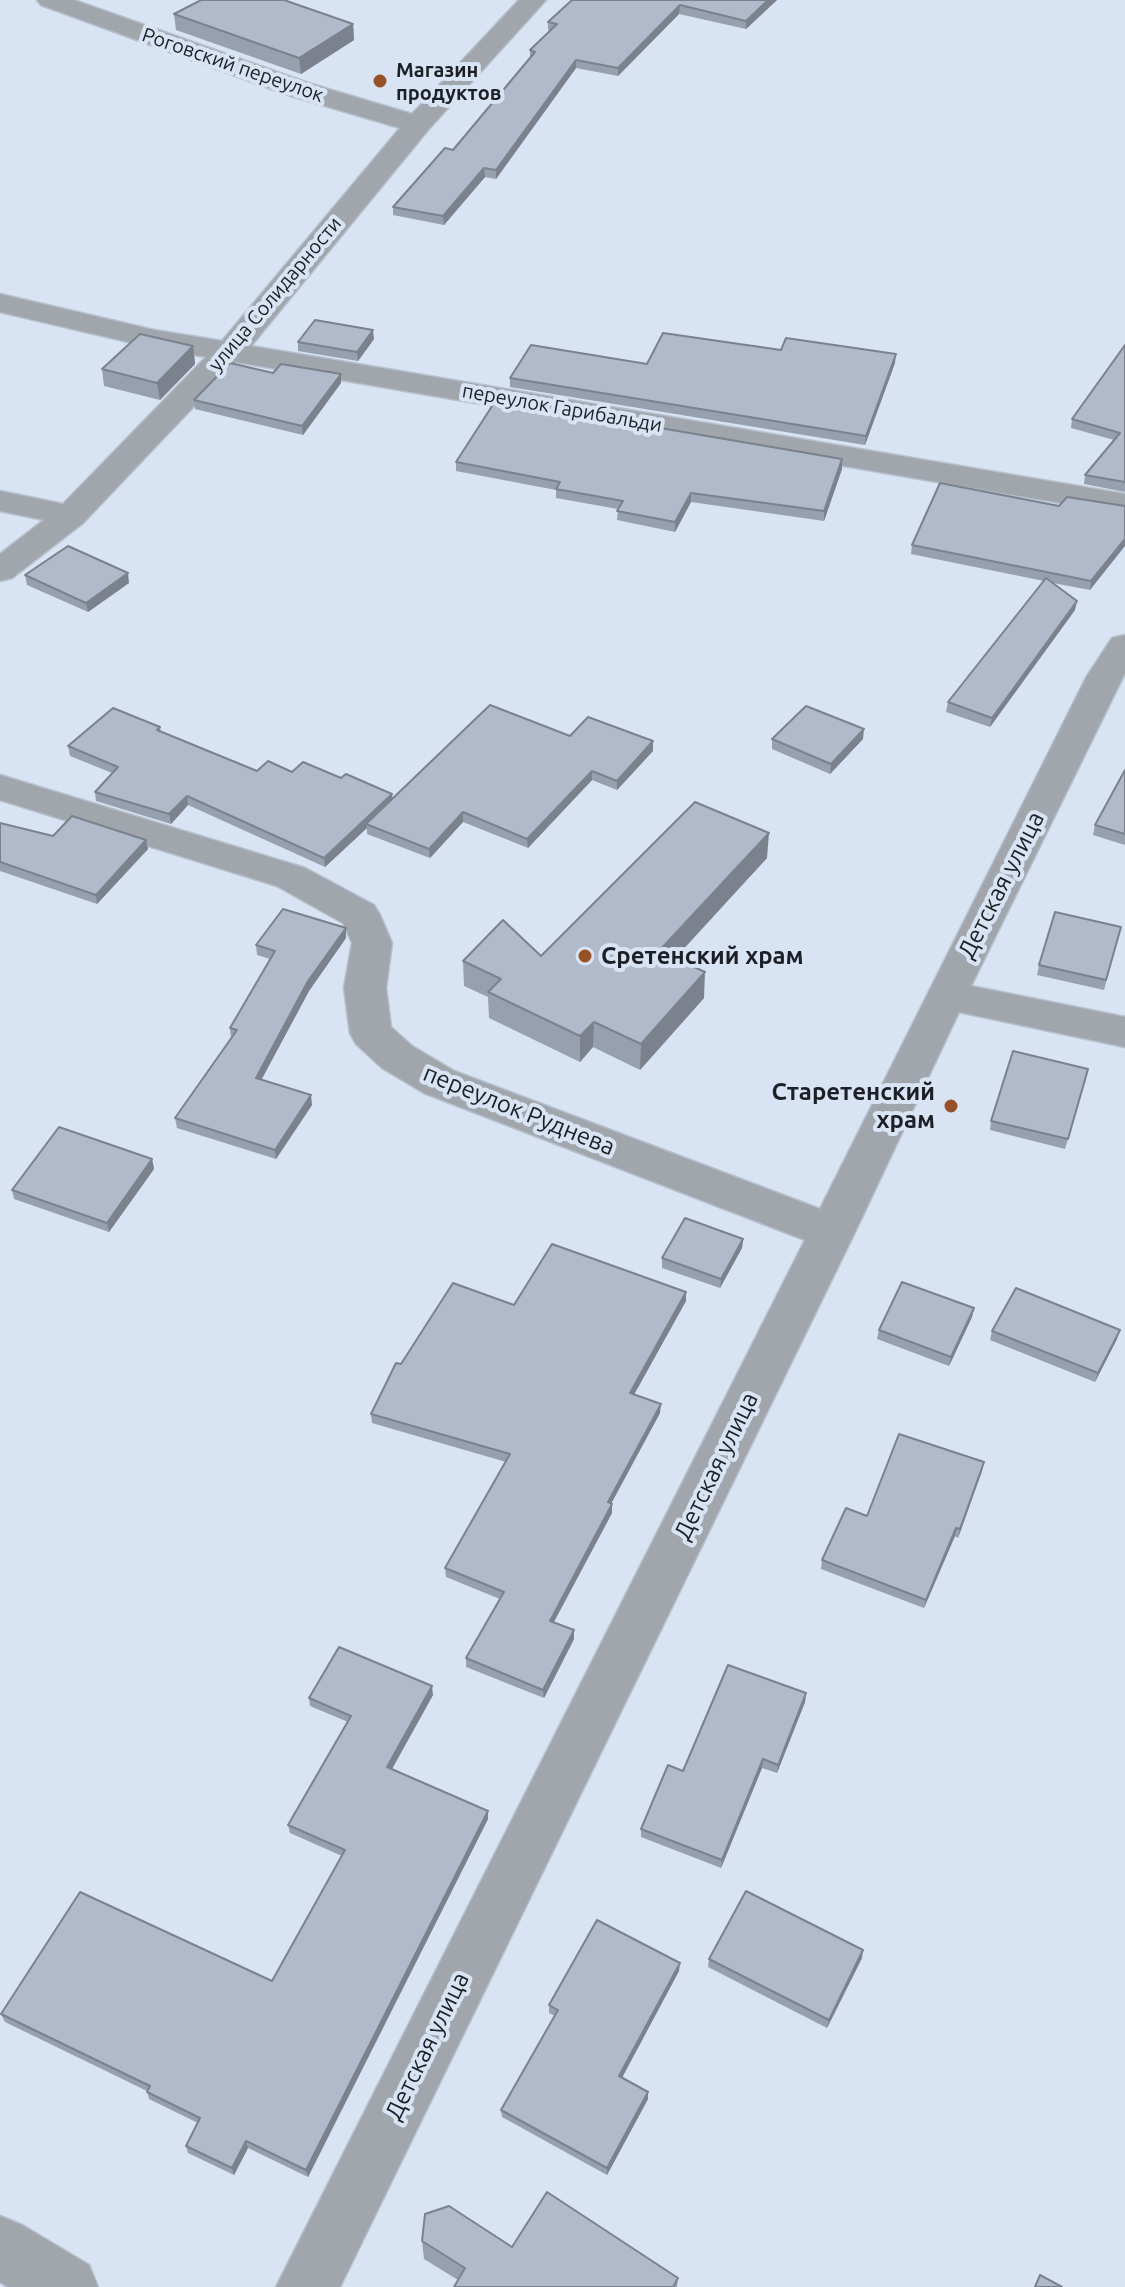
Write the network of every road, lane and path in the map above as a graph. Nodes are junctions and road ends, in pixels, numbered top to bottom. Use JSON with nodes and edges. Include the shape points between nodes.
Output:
{"nodes":[{"id":1,"x":50,"y":0,"type":"edge"},
{"id":2,"x":533,"y":0,"type":"edge"},
{"id":3,"x":418,"y":124,"type":"junction"},
{"id":4,"x":0,"y":303,"type":"edge"},
{"id":5,"x":230,"y":351,"type":"junction"},
{"id":6,"x":0,"y":501,"type":"edge"},
{"id":7,"x":1125,"y":504,"type":"edge"},
{"id":8,"x":71,"y":516,"type":"junction"},
{"id":9,"x":0,"y":571,"type":"edge"},
{"id":10,"x":1125,"y":646,"type":"edge"},
{"id":11,"x":0,"y":787,"type":"edge"},
{"id":12,"x":946,"y":995,"type":"junction"},
{"id":13,"x":1125,"y":1032,"type":"edge"},
{"id":14,"x":832,"y":1232,"type":"junction"},
{"id":15,"x":0,"y":2247,"type":"edge"},
{"id":16,"x":67,"y":2287,"type":"edge"},
{"id":17,"x":307,"y":2287,"type":"edge"}],
"edges":[{"from":1,"to":3,"type":"street","name":"Роговский переулок","via":[[298,89]]},
{"from":2,"to":3,"type":"street","name":"улица Солидарности"},
{"from":3,"to":5,"type":"street","name":"улица Солидарности"},
{"from":4,"to":5,"type":"street","name":"переулок Гарибальди"},
{"from":5,"to":7,"type":"street","name":"переулок Гарибальди"},
{"from":5,"to":8,"type":"street","name":"улица Солидарности"},
{"from":6,"to":8,"type":"street"},
{"from":8,"to":9,"type":"street","name":"улица Солидарности"},
{"from":10,"to":12,"type":"street","name":"Детская улица","via":[[1105,676]]},
{"from":11,"to":14,"type":"street","name":"переулок Руднева","via":[[291,877],[360,915],[372,943],[365,988],[371,1033],[397,1057],[439,1082]]},
{"from":12,"to":13,"type":"street"},
{"from":12,"to":14,"type":"street","name":"Детская улица"},
{"from":14,"to":17,"type":"street","name":"Детская улица"},
{"from":15,"to":16,"type":"street"}]}
